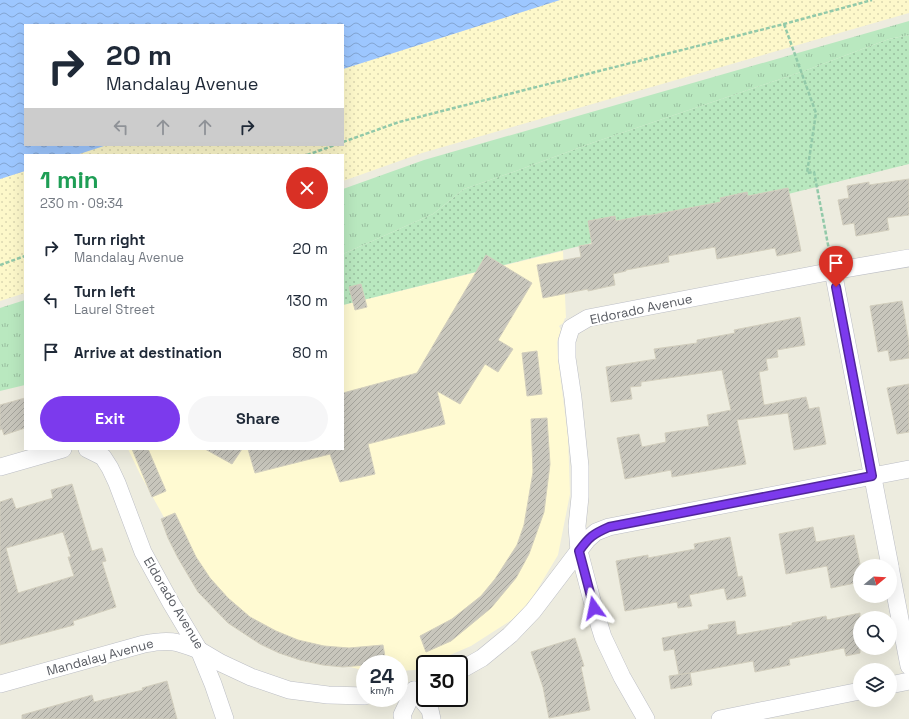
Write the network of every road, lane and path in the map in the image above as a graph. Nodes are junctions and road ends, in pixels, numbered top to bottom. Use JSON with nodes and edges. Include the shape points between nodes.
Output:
{"nodes":[{"id":1,"x":872,"y":0,"type":"edge"},
{"id":2,"x":784,"y":24,"type":"junction"},
{"id":3,"x":344,"y":142,"type":"edge"},
{"id":4,"x":332,"y":146,"type":"edge"},
{"id":5,"x":310,"y":154,"type":"edge"},
{"id":6,"x":24,"y":256,"type":"edge"},
{"id":7,"x":909,"y":258,"type":"edge"},
{"id":8,"x":0,"y":265,"type":"edge"},
{"id":9,"x":833,"y":271,"type":"junction"},
{"id":10,"x":60,"y":450,"type":"edge"},
{"id":11,"x":89,"y":450,"type":"edge"},
{"id":12,"x":0,"y":467,"type":"edge"},
{"id":13,"x":909,"y":469,"type":"edge"},
{"id":14,"x":872,"y":476,"type":"junction"},
{"id":15,"x":579,"y":551,"type":"junction"},
{"id":16,"x":889,"y":559,"type":"edge"},
{"id":17,"x":897,"y":603,"type":"edge"},
{"id":18,"x":199,"y":650,"type":"junction"},
{"id":19,"x":468,"y":666,"type":"edge"},
{"id":20,"x":909,"y":666,"type":"edge"},
{"id":21,"x":909,"y":681,"type":"edge"},
{"id":22,"x":0,"y":684,"type":"edge"},
{"id":23,"x":897,"y":684,"type":"edge"},
{"id":24,"x":413,"y":690,"type":"edge"},
{"id":25,"x":853,"y":692,"type":"edge"},
{"id":26,"x":356,"y":696,"type":"edge"},
{"id":27,"x":225,"y":719,"type":"edge"},
{"id":28,"x":403,"y":719,"type":"edge"},
{"id":29,"x":432,"y":719,"type":"edge"},
{"id":30,"x":646,"y":719,"type":"edge"},
{"id":31,"x":720,"y":719,"type":"edge"}],
"edges":[{"from":1,"to":2,"type":"path"},
{"from":2,"to":3,"type":"path","via":[[399,122]]},
{"from":2,"to":9,"type":"path","via":[[816,113],[807,173],[814,172]]},
{"from":4,"to":5,"type":"path"},
{"from":6,"to":8,"type":"path"},
{"from":7,"to":9,"type":"street","name":"Eldorado Avenue"},
{"from":9,"to":14,"type":"street"},
{"from":9,"to":15,"type":"street","name":"Eldorado Avenue","via":[[588,318],[571,328],[567,352],[580,466],[577,526]]},
{"from":10,"to":12,"type":"street"},
{"from":11,"to":18,"type":"street","name":"Eldorado Avenue","via":[[103,457],[110,468],[143,552]]},
{"from":13,"to":14,"type":"street"},
{"from":14,"to":15,"type":"street","via":[[609,527],[596,532]]},
{"from":14,"to":16,"type":"street"},
{"from":15,"to":19,"type":"street","via":[[533,611],[510,635]]},
{"from":15,"to":30,"type":"street","via":[[603,637],[622,678]]},
{"from":17,"to":20,"type":"street"},
{"from":18,"to":22,"type":"street","name":"Mandalay Avenue","via":[[180,642],[163,640]]},
{"from":18,"to":26,"type":"street","name":"Eldorado Avenue","via":[[251,677],[289,690]]},
{"from":18,"to":27,"type":"street"},
{"from":21,"to":23,"type":"street"},
{"from":24,"to":28,"type":"street","via":[[402,715]]},
{"from":24,"to":29,"type":"street","via":[[430,710]]},
{"from":25,"to":31,"type":"street"}]}
